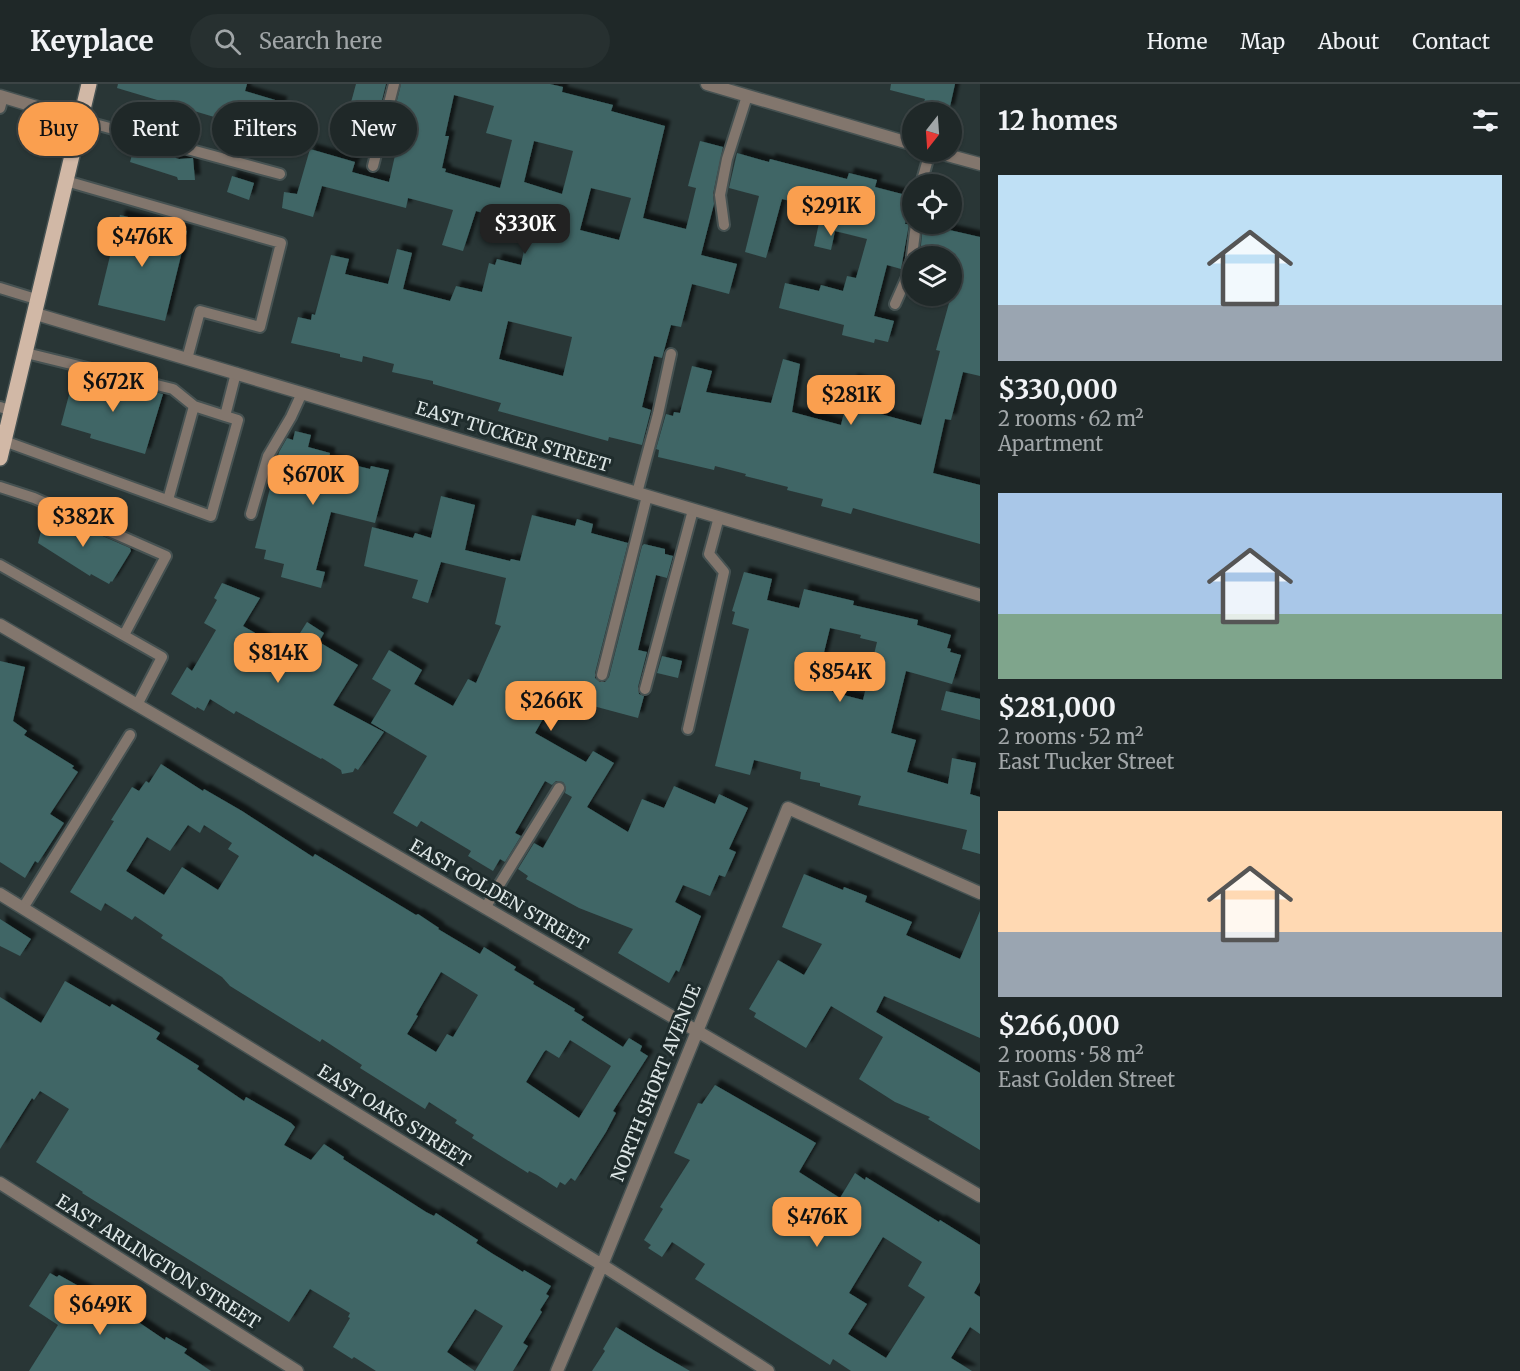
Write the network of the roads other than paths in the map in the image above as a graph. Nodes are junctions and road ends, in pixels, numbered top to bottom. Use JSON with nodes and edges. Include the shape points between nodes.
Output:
{"nodes":[{"id":1,"x":89,"y":84,"type":"edge"},
{"id":2,"x":394,"y":84,"type":"edge"},
{"id":3,"x":706,"y":84,"type":"edge"},
{"id":4,"x":747,"y":96,"type":"junction"},
{"id":5,"x":1,"y":100,"type":"edge"},
{"id":6,"x":84,"y":102,"type":"edge"},
{"id":7,"x":18,"y":104,"type":"edge"},
{"id":8,"x":99,"y":125,"type":"edge"},
{"id":9,"x":902,"y":141,"type":"edge"},
{"id":10,"x":72,"y":156,"type":"edge"},
{"id":11,"x":962,"y":159,"type":"edge"},
{"id":12,"x":980,"y":164,"type":"edge"},
{"id":13,"x":373,"y":166,"type":"dead end"},
{"id":14,"x":280,"y":174,"type":"dead end"},
{"id":15,"x":66,"y":181,"type":"junction"},
{"id":16,"x":724,"y":225,"type":"dead end"},
{"id":17,"x":0,"y":288,"type":"edge"},
{"id":18,"x":902,"y":288,"type":"edge"},
{"id":19,"x":895,"y":304,"type":"dead end"},
{"id":20,"x":37,"y":307,"type":"junction"},
{"id":21,"x":26,"y":353,"type":"junction"},
{"id":22,"x":671,"y":354,"type":"dead end"},
{"id":23,"x":187,"y":359,"type":"junction"},
{"id":24,"x":236,"y":374,"type":"junction"},
{"id":25,"x":302,"y":393,"type":"junction"},
{"id":26,"x":194,"y":406,"type":"junction"},
{"id":27,"x":6,"y":409,"type":"edge"},
{"id":28,"x":225,"y":416,"type":"junction"},
{"id":29,"x":4,"y":441,"type":"junction"},
{"id":30,"x":0,"y":458,"type":"edge"},
{"id":31,"x":0,"y":487,"type":"edge"},
{"id":32,"x":642,"y":495,"type":"junction"},
{"id":33,"x":168,"y":500,"type":"junction"},
{"id":34,"x":693,"y":510,"type":"junction"},
{"id":35,"x":251,"y":514,"type":"dead end"},
{"id":36,"x":719,"y":517,"type":"junction"},
{"id":37,"x":0,"y":565,"type":"edge"},
{"id":38,"x":980,"y":595,"type":"edge"},
{"id":39,"x":0,"y":625,"type":"edge"},
{"id":40,"x":124,"y":635,"type":"junction"},
{"id":41,"x":602,"y":675,"type":"dead end"},
{"id":42,"x":645,"y":689,"type":"dead end"},
{"id":43,"x":137,"y":705,"type":"junction"},
{"id":44,"x":688,"y":729,"type":"dead end"},
{"id":45,"x":130,"y":735,"type":"dead end"},
{"id":46,"x":559,"y":788,"type":"dead end"},
{"id":47,"x":980,"y":893,"type":"edge"},
{"id":48,"x":0,"y":894,"type":"edge"},
{"id":49,"x":23,"y":908,"type":"junction"},
{"id":50,"x":485,"y":908,"type":"junction"},
{"id":51,"x":696,"y":1031,"type":"junction"},
{"id":52,"x":0,"y":1183,"type":"edge"},
{"id":53,"x":980,"y":1196,"type":"edge"},
{"id":54,"x":602,"y":1265,"type":"junction"},
{"id":55,"x":297,"y":1371,"type":"edge"},
{"id":56,"x":557,"y":1371,"type":"edge"},
{"id":57,"x":768,"y":1371,"type":"edge"}],
"edges":[{"from":1,"to":6,"type":"main road"},
{"from":2,"to":13,"type":"lane"},
{"from":3,"to":4,"type":"street"},
{"from":4,"to":9,"type":"street"},
{"from":4,"to":16,"type":"lane","via":[[720,195]]},
{"from":5,"to":7,"type":"street"},
{"from":8,"to":14,"type":"lane"},
{"from":10,"to":15,"type":"main road"},
{"from":11,"to":12,"type":"street"},
{"from":15,"to":20,"type":"main road"},
{"from":15,"to":23,"type":"lane","via":[[281,243],[260,327],[200,311]]},
{"from":17,"to":20,"type":"lane"},
{"from":18,"to":19,"type":"lane"},
{"from":20,"to":21,"type":"main road"},
{"from":20,"to":23,"type":"street","name":"EAST TUCKER STREET"},
{"from":21,"to":26,"type":"lane","via":[[173,389]]},
{"from":21,"to":27,"type":"main road"},
{"from":22,"to":32,"type":"lane"},
{"from":23,"to":24,"type":"street","name":"EAST TUCKER STREET"},
{"from":24,"to":25,"type":"street","name":"EAST TUCKER STREET"},
{"from":24,"to":28,"type":"lane"},
{"from":25,"to":32,"type":"street","name":"EAST TUCKER STREET"},
{"from":25,"to":35,"type":"lane","via":[[268,456]]},
{"from":26,"to":28,"type":"lane"},
{"from":26,"to":33,"type":"lane"},
{"from":27,"to":29,"type":"main road"},
{"from":28,"to":33,"type":"lane","via":[[238,420],[211,516]]},
{"from":29,"to":30,"type":"main road"},
{"from":29,"to":33,"type":"lane"},
{"from":31,"to":40,"type":"lane","via":[[166,556]]},
{"from":32,"to":34,"type":"street","name":"EAST TUCKER STREET"},
{"from":32,"to":41,"type":"lane"},
{"from":34,"to":36,"type":"street","name":"EAST TUCKER STREET"},
{"from":34,"to":42,"type":"lane"},
{"from":36,"to":38,"type":"street","name":"EAST TUCKER STREET"},
{"from":36,"to":44,"type":"lane","via":[[709,554],[724,572]]},
{"from":37,"to":40,"type":"lane"},
{"from":39,"to":43,"type":"street","name":"EAST GOLDEN STREET"},
{"from":40,"to":43,"type":"lane","via":[[162,657]]},
{"from":43,"to":50,"type":"street","name":"EAST GOLDEN STREET"},
{"from":45,"to":49,"type":"lane"},
{"from":46,"to":50,"type":"lane"},
{"from":47,"to":51,"type":"street","name":"NORTH SHORT AVENUE","via":[[788,808]]},
{"from":48,"to":49,"type":"street","name":"EAST OAKS STREET"},
{"from":49,"to":54,"type":"street","name":"EAST OAKS STREET"},
{"from":50,"to":51,"type":"street","name":"EAST GOLDEN STREET"},
{"from":51,"to":53,"type":"street","name":"EAST GOLDEN STREET"},
{"from":51,"to":54,"type":"street","name":"NORTH SHORT AVENUE"},
{"from":52,"to":55,"type":"street","name":"EAST ARLINGTON STREET"},
{"from":54,"to":56,"type":"street","name":"NORTH SHORT AVENUE"},
{"from":54,"to":57,"type":"street","name":"EAST OAKS STREET"}]}
